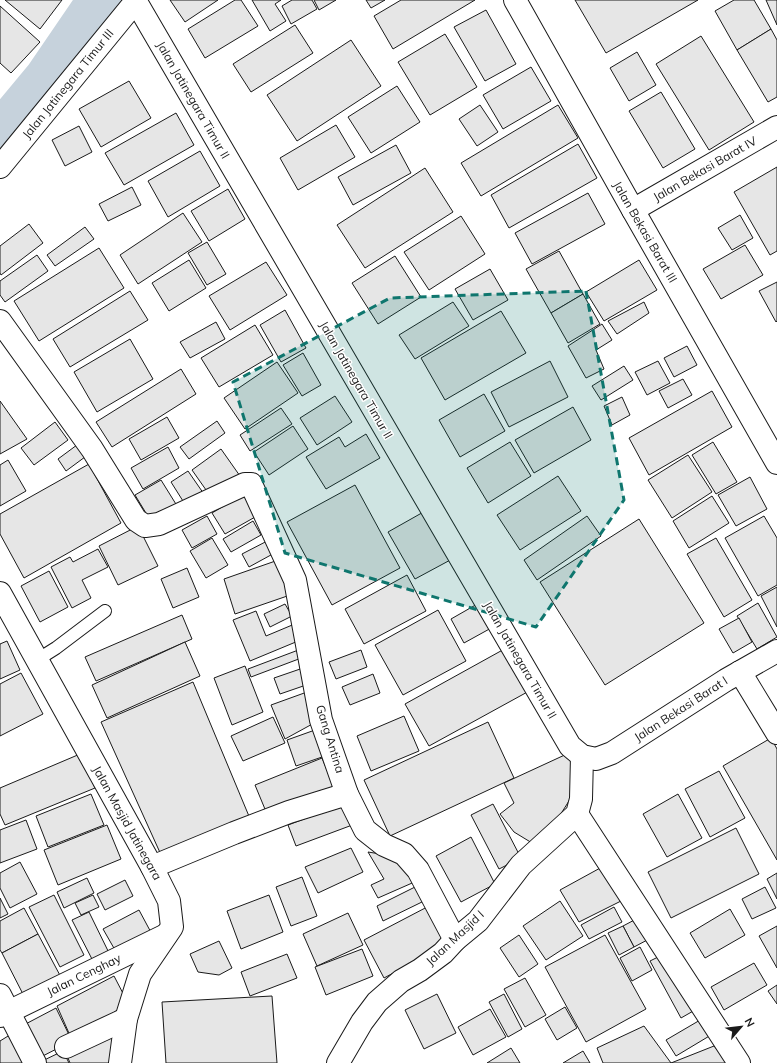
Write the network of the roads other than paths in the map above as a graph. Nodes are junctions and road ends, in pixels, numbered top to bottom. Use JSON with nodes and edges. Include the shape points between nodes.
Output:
{"nodes":[{"id":1,"x":136,"y":0,"type":"edge"},
{"id":2,"x":515,"y":0,"type":"edge"},
{"id":3,"x":777,"y":127,"type":"edge"},
{"id":4,"x":0,"y":167,"type":"edge"},
{"id":5,"x":633,"y":210,"type":"junction"},
{"id":6,"x":0,"y":321,"type":"edge"},
{"id":7,"x":777,"y":463,"type":"edge"},
{"id":8,"x":0,"y":593,"type":"edge"},
{"id":9,"x":105,"y":611,"type":"dead end"},
{"id":10,"x":777,"y":651,"type":"edge"},
{"id":11,"x":37,"y":660,"type":"junction"},
{"id":12,"x":740,"y":672,"type":"junction"},
{"id":13,"x":777,"y":733,"type":"edge"},
{"id":14,"x":582,"y":756,"type":"junction"},
{"id":15,"x":347,"y":794,"type":"junction"},
{"id":16,"x":577,"y":814,"type":"junction"},
{"id":17,"x":152,"y":867,"type":"junction"},
{"id":18,"x":168,"y":934,"type":"junction"},
{"id":19,"x":455,"y":940,"type":"junction"},
{"id":20,"x":3,"y":1008,"type":"edge"},
{"id":21,"x":126,"y":1020,"type":"junction"},
{"id":22,"x":66,"y":1048,"type":"dead end"},
{"id":23,"x":36,"y":1063,"type":"edge"},
{"id":24,"x":120,"y":1063,"type":"edge"},
{"id":25,"x":338,"y":1063,"type":"edge"},
{"id":26,"x":739,"y":1063,"type":"edge"}],
"edges":[{"from":1,"to":4,"type":"street","name":"Jalan Jatinegara Timur III"},
{"from":1,"to":14,"type":"street","name":"Jalan Jatinegara Timur II","via":[[570,746]]},
{"from":2,"to":5,"type":"street","name":"Jalan Bekasi Barat III"},
{"from":3,"to":5,"type":"street","name":"Jalan Bekasi Barat IV"},
{"from":5,"to":7,"type":"street","name":"Jalan Bekasi Barat III"},
{"from":6,"to":15,"type":"street","name":"Gang Antina","via":[[92,449],[136,520],[145,526],[159,524],[245,484],[251,484],[295,580],[321,720]]},
{"from":8,"to":11,"type":"street","name":"Jalan Masjid Jatinegara"},
{"from":9,"to":11,"type":"lane"},
{"from":10,"to":12,"type":"street","name":"Jalan Bekasi Barat I"},
{"from":11,"to":17,"type":"street","name":"Jalan Masjid Jatinegara"},
{"from":12,"to":13,"type":"street"},
{"from":12,"to":14,"type":"street","name":"Jalan Bekasi Barat I","via":[[612,753],[596,759]]},
{"from":14,"to":16,"type":"street","via":[[581,799]]},
{"from":15,"to":17,"type":"street","via":[[234,832]]},
{"from":15,"to":19,"type":"street","name":"Gang Antina","via":[[365,830],[404,854],[418,870]]},
{"from":16,"to":19,"type":"street","name":"Jalan Masjid I","via":[[521,865],[478,921]]},
{"from":16,"to":26,"type":"street"},
{"from":17,"to":18,"type":"street","name":"Jalan Masjid Jatinegara","via":[[169,901],[172,927]]},
{"from":18,"to":20,"type":"street","name":"Jalan Cenghay"},
{"from":18,"to":21,"type":"street","name":"Jalan Masjid Jatinegara","via":[[140,974]]},
{"from":19,"to":25,"type":"street","name":"Jalan Masjid I","via":[[443,953],[401,981],[377,1002]]},
{"from":20,"to":23,"type":"street"},
{"from":21,"to":22,"type":"street"},
{"from":21,"to":24,"type":"street","name":"Jalan Masjid Jatinegara"}]}
